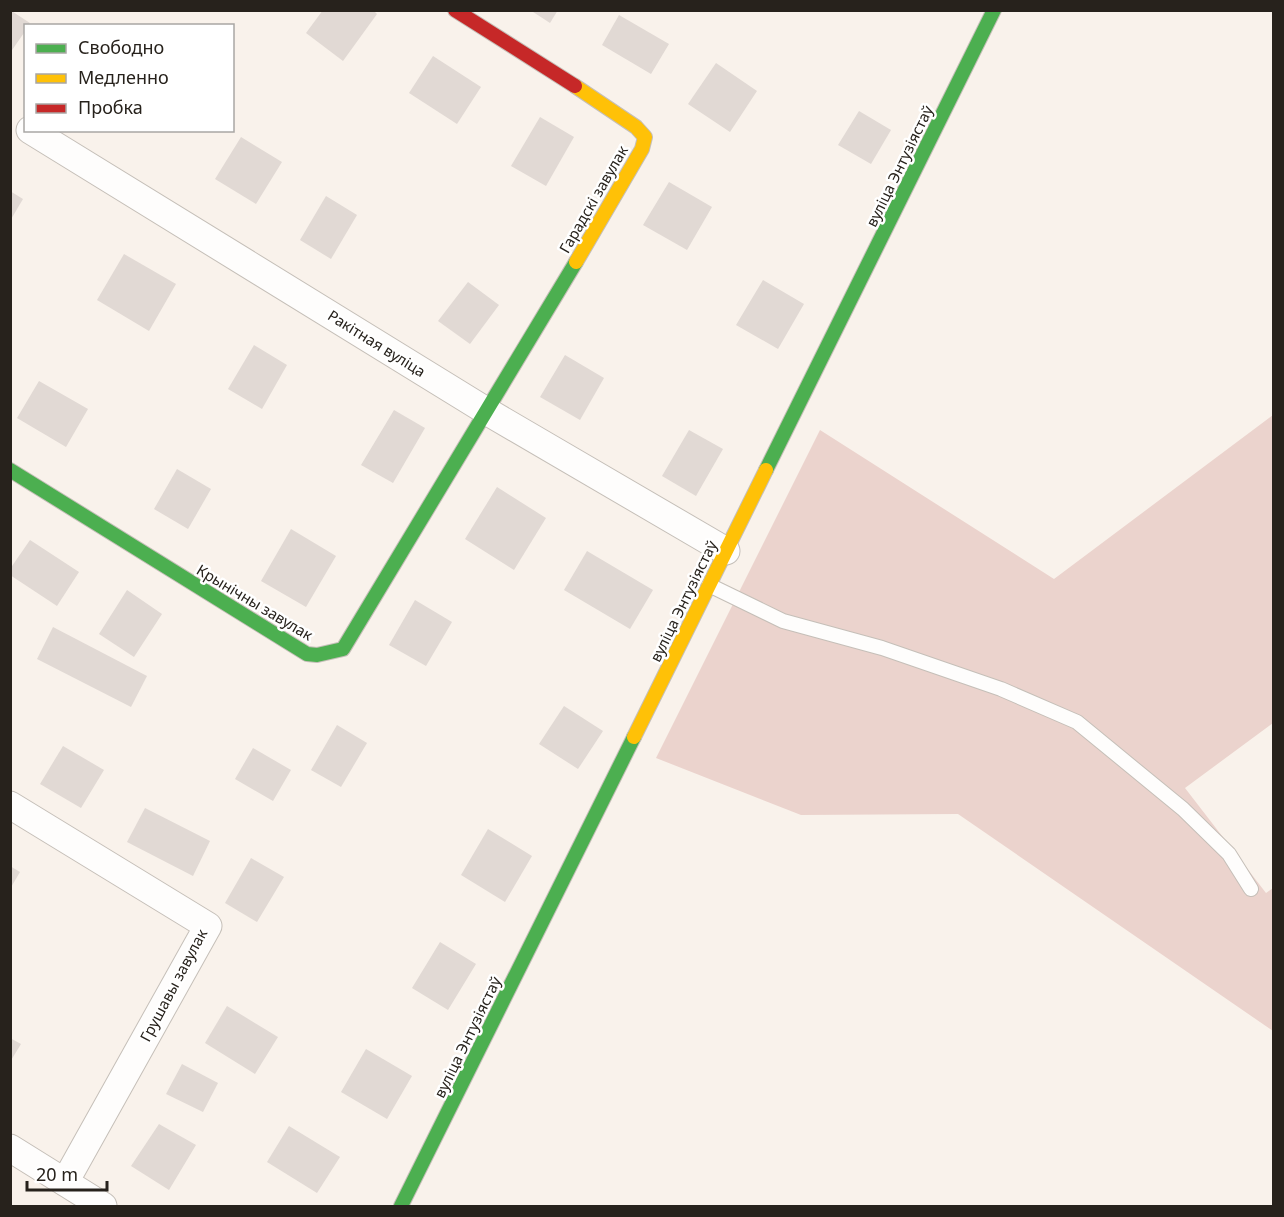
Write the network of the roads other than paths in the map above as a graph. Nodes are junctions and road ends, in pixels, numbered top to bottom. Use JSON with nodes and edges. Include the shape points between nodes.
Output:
{"nodes":[{"id":1,"x":455,"y":10,"type":"edge"},
{"id":2,"x":994,"y":10,"type":"edge"},
{"id":3,"x":10,"y":118,"type":"edge"},
{"id":4,"x":24,"y":127,"type":"edge"},
{"id":5,"x":33,"y":132,"type":"edge"},
{"id":6,"x":488,"y":412,"type":"junction"},
{"id":7,"x":10,"y":470,"type":"edge"},
{"id":8,"x":726,"y":551,"type":"junction"},
{"id":9,"x":709,"y":585,"type":"junction"},
{"id":10,"x":10,"y":804,"type":"edge"},
{"id":11,"x":1251,"y":889,"type":"dead end"},
{"id":12,"x":10,"y":1148,"type":"edge"},
{"id":13,"x":65,"y":1182,"type":"junction"},
{"id":14,"x":103,"y":1206,"type":"edge"},
{"id":15,"x":402,"y":1206,"type":"edge"}],
"edges":[{"from":1,"to":6,"type":"street","name":"Гарадскі завулак","via":[[562,77],[645,137],[642,149]]},
{"from":2,"to":8,"type":"street","name":"вуліца Энтузіястаў"},
{"from":3,"to":4,"type":"street"},
{"from":5,"to":6,"type":"street","name":"Ракітная вуліца"},
{"from":6,"to":7,"type":"street","name":"Крынічны завулак","via":[[343,649],[317,655],[307,654]]},
{"from":6,"to":8,"type":"street","name":"Ракітная вуліца"},
{"from":8,"to":9,"type":"street","name":"вуліца Энтузіястаў"},
{"from":9,"to":11,"type":"lane","via":[[783,621],[882,648],[1001,689],[1077,722],[1183,809],[1229,854]]},
{"from":9,"to":15,"type":"street","name":"вуліца Энтузіястаў"},
{"from":10,"to":13,"type":"street","name":"Грушавы завулак","via":[[207,926]]},
{"from":12,"to":13,"type":"street"},
{"from":13,"to":14,"type":"street"}]}
